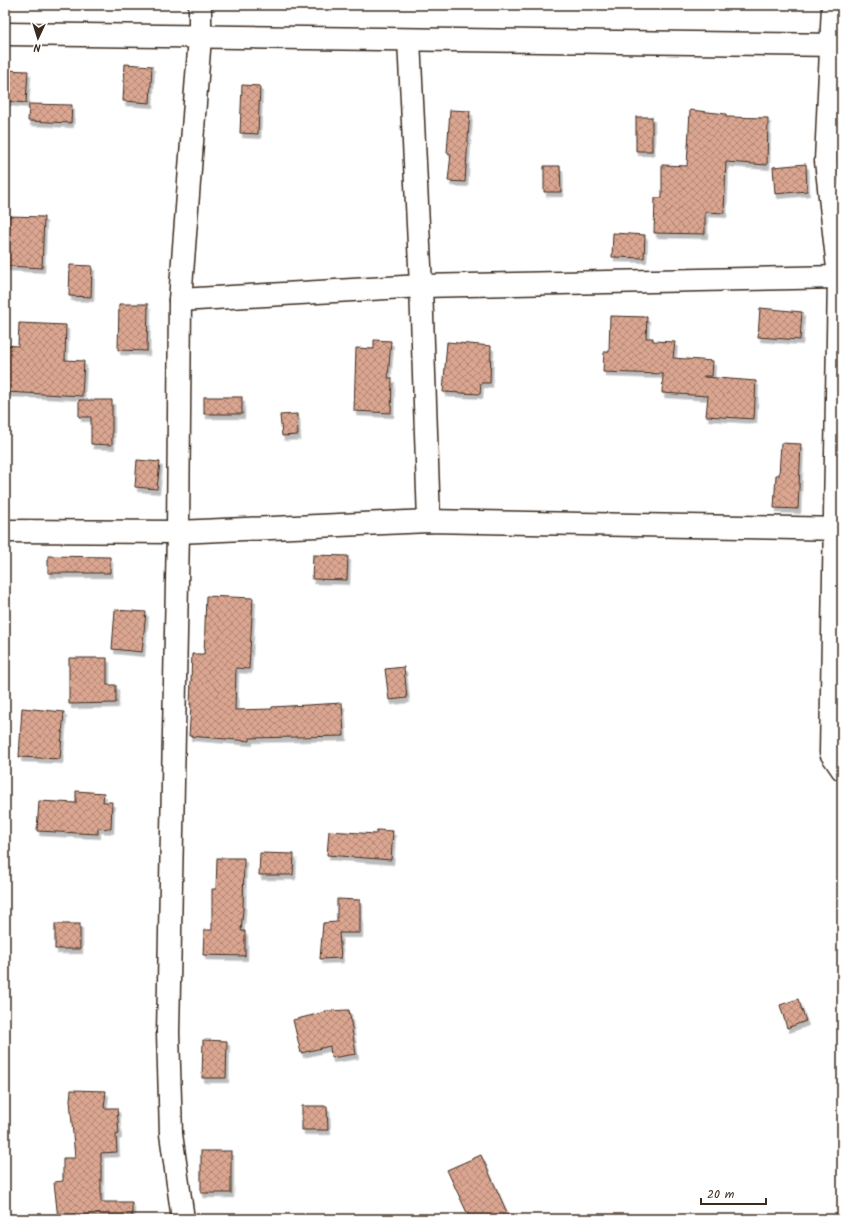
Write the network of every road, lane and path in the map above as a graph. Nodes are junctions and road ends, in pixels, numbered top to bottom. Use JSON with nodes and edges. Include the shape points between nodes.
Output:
{"nodes":[{"id":1,"x":200,"y":5,"type":"edge"},
{"id":2,"x":832,"y":5,"type":"edge"},
{"id":3,"x":5,"y":34,"type":"edge"},
{"id":4,"x":200,"y":37,"type":"junction"},
{"id":5,"x":409,"y":40,"type":"junction"},
{"id":6,"x":836,"y":45,"type":"edge"},
{"id":7,"x":839,"y":277,"type":"junction"},
{"id":8,"x":422,"y":286,"type":"junction"},
{"id":9,"x":180,"y":300,"type":"junction"},
{"id":10,"x":429,"y":521,"type":"junction"},
{"id":11,"x":838,"y":529,"type":"edge"},
{"id":12,"x":5,"y":531,"type":"edge"},
{"id":13,"x":178,"y":532,"type":"junction"},
{"id":14,"x":842,"y":769,"type":"edge"},
{"id":15,"x":183,"y":1219,"type":"edge"}],
"edges":[{"from":1,"to":4,"type":"street"},
{"from":2,"to":6,"type":"street"},
{"from":3,"to":4,"type":"street"},
{"from":4,"to":5,"type":"street"},
{"from":4,"to":9,"type":"street"},
{"from":5,"to":6,"type":"street"},
{"from":5,"to":8,"type":"street"},
{"from":6,"to":7,"type":"street","via":[[826,161]]},
{"from":7,"to":8,"type":"street"},
{"from":7,"to":11,"type":"street"},
{"from":8,"to":9,"type":"street"},
{"from":8,"to":10,"type":"street"},
{"from":9,"to":13,"type":"street"},
{"from":10,"to":11,"type":"street"},
{"from":10,"to":13,"type":"street"},
{"from":11,"to":14,"type":"street","via":[[831,753]]},
{"from":12,"to":13,"type":"street"},
{"from":13,"to":15,"type":"street","via":[[168,1033],[171,1134]]}]}
